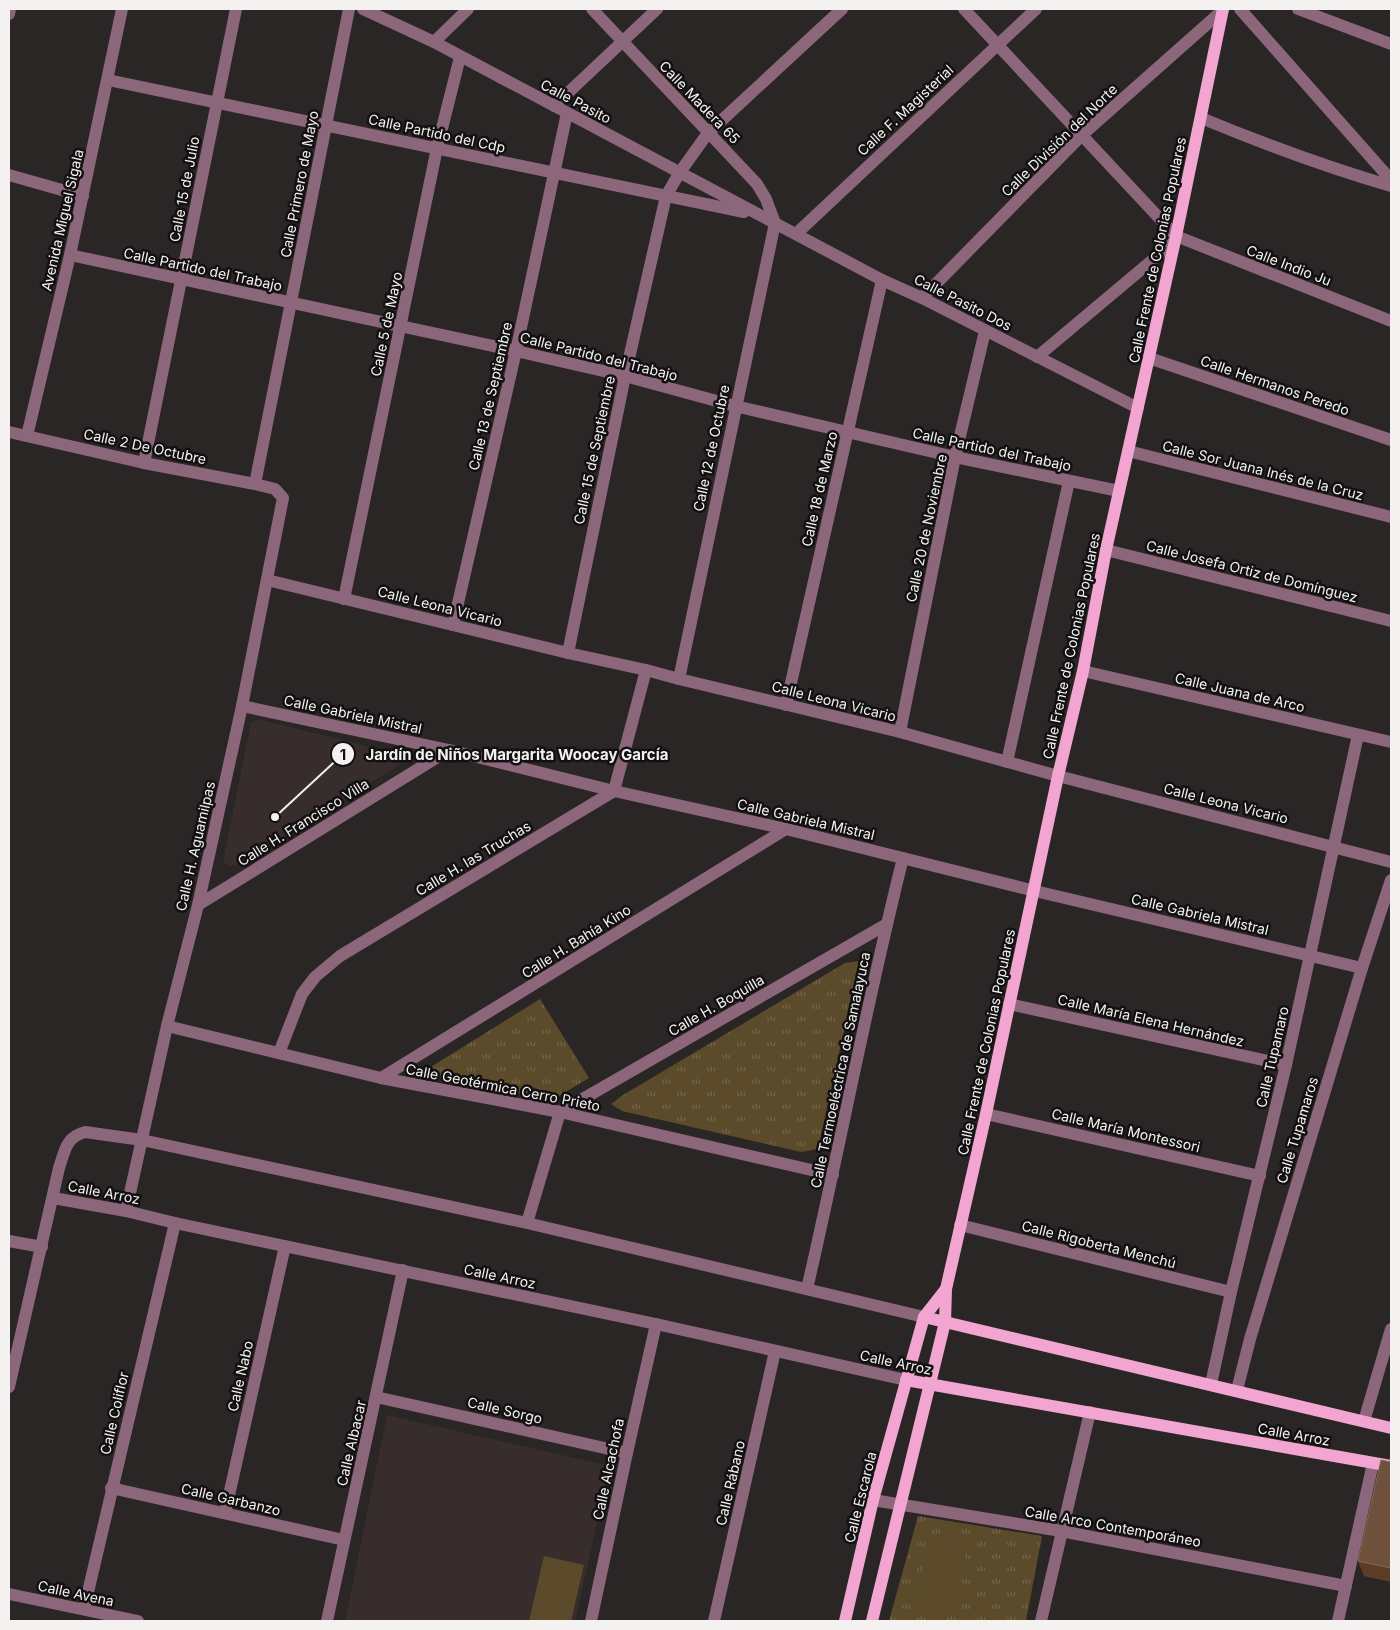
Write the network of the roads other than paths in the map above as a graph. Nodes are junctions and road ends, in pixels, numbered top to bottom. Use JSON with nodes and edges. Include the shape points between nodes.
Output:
{"nodes":[{"id":1,"x":10,"y":9,"type":"edge"},
{"id":2,"x":122,"y":9,"type":"edge"},
{"id":3,"x":236,"y":9,"type":"edge"},
{"id":4,"x":349,"y":9,"type":"edge"},
{"id":5,"x":363,"y":9,"type":"edge"},
{"id":6,"x":468,"y":9,"type":"edge"},
{"id":7,"x":592,"y":9,"type":"edge"},
{"id":8,"x":657,"y":9,"type":"edge"},
{"id":9,"x":842,"y":9,"type":"edge"},
{"id":10,"x":964,"y":9,"type":"edge"},
{"id":11,"x":1036,"y":9,"type":"edge"},
{"id":12,"x":1240,"y":9,"type":"edge"},
{"id":13,"x":1298,"y":9,"type":"edge"},
{"id":14,"x":1223,"y":10,"type":"edge"},
{"id":15,"x":9,"y":14,"type":"edge"},
{"id":16,"x":434,"y":42,"type":"junction"},
{"id":17,"x":622,"y":42,"type":"junction"},
{"id":18,"x":997,"y":44,"type":"junction"},
{"id":19,"x":1391,"y":44,"type":"edge"},
{"id":20,"x":460,"y":57,"type":"junction"},
{"id":21,"x":108,"y":80,"type":"junction"},
{"id":22,"x":216,"y":102,"type":"junction"},
{"id":23,"x":554,"y":106,"type":"junction"},
{"id":24,"x":567,"y":113,"type":"junction"},
{"id":25,"x":1201,"y":118,"type":"junction"},
{"id":26,"x":326,"y":124,"type":"junction"},
{"id":27,"x":708,"y":133,"type":"junction"},
{"id":28,"x":1082,"y":135,"type":"junction"},
{"id":29,"x":438,"y":148,"type":"junction"},
{"id":30,"x":680,"y":172,"type":"junction"},
{"id":31,"x":554,"y":174,"type":"junction"},
{"id":32,"x":9,"y":175,"type":"edge"},
{"id":33,"x":1391,"y":180,"type":"edge"},
{"id":34,"x":1391,"y":186,"type":"edge"},
{"id":35,"x":83,"y":196,"type":"junction"},
{"id":36,"x":666,"y":196,"type":"junction"},
{"id":37,"x":759,"y":214,"type":"junction"},
{"id":38,"x":775,"y":223,"type":"junction"},
{"id":39,"x":796,"y":234,"type":"junction"},
{"id":40,"x":1175,"y":239,"type":"junction"},
{"id":41,"x":70,"y":256,"type":"junction"},
{"id":42,"x":182,"y":279,"type":"junction"},
{"id":43,"x":882,"y":280,"type":"junction"},
{"id":44,"x":922,"y":298,"type":"junction"},
{"id":45,"x":290,"y":302,"type":"junction"},
{"id":46,"x":1391,"y":321,"type":"edge"},
{"id":47,"x":401,"y":326,"type":"junction"},
{"id":48,"x":985,"y":330,"type":"junction"},
{"id":49,"x":516,"y":351,"type":"junction"},
{"id":50,"x":1037,"y":357,"type":"junction"},
{"id":51,"x":1148,"y":358,"type":"junction"},
{"id":52,"x":625,"y":376,"type":"junction"},
{"id":53,"x":735,"y":406,"type":"junction"},
{"id":54,"x":1138,"y":408,"type":"junction"},
{"id":55,"x":847,"y":431,"type":"junction"},
{"id":56,"x":9,"y":432,"type":"edge"},
{"id":57,"x":27,"y":436,"type":"junction"},
{"id":58,"x":1391,"y":440,"type":"edge"},
{"id":59,"x":1128,"y":451,"type":"junction"},
{"id":60,"x":955,"y":457,"type":"junction"},
{"id":61,"x":144,"y":463,"type":"junction"},
{"id":62,"x":1069,"y":481,"type":"junction"},
{"id":63,"x":255,"y":484,"type":"junction"},
{"id":64,"x":275,"y":489,"type":"joint"},
{"id":65,"x":1119,"y":491,"type":"junction"},
{"id":66,"x":1391,"y":517,"type":"edge"},
{"id":67,"x":1106,"y":550,"type":"junction"},
{"id":68,"x":267,"y":580,"type":"junction"},
{"id":69,"x":344,"y":599,"type":"junction"},
{"id":70,"x":1391,"y":621,"type":"edge"},
{"id":71,"x":453,"y":625,"type":"junction"},
{"id":72,"x":568,"y":652,"type":"junction"},
{"id":73,"x":646,"y":670,"type":"junction"},
{"id":74,"x":1083,"y":671,"type":"junction"},
{"id":75,"x":678,"y":679,"type":"junction"},
{"id":76,"x":786,"y":705,"type":"junction"},
{"id":77,"x":242,"y":706,"type":"junction"},
{"id":78,"x":900,"y":732,"type":"junction"},
{"id":79,"x":1358,"y":735,"type":"junction"},
{"id":80,"x":1391,"y":742,"type":"edge"},
{"id":81,"x":449,"y":750,"type":"junction"},
{"id":82,"x":1007,"y":762,"type":"junction"},
{"id":83,"x":1058,"y":776,"type":"junction"},
{"id":84,"x":614,"y":791,"type":"junction"},
{"id":85,"x":786,"y":829,"type":"junction"},
{"id":86,"x":1334,"y":846,"type":"junction"},
{"id":87,"x":903,"y":858,"type":"junction"},
{"id":88,"x":1391,"y":862,"type":"edge"},
{"id":89,"x":1391,"y":880,"type":"edge"},
{"id":90,"x":1035,"y":891,"type":"junction"},
{"id":91,"x":198,"y":905,"type":"junction"},
{"id":92,"x":886,"y":924,"type":"junction"},
{"id":93,"x":1311,"y":955,"type":"junction"},
{"id":94,"x":1362,"y":968,"type":"junction"},
{"id":95,"x":1009,"y":1004,"type":"junction"},
{"id":96,"x":167,"y":1026,"type":"junction"},
{"id":97,"x":279,"y":1053,"type":"junction"},
{"id":98,"x":1286,"y":1065,"type":"junction"},
{"id":99,"x":381,"y":1078,"type":"junction"},
{"id":100,"x":560,"y":1112,"type":"junction"},
{"id":101,"x":986,"y":1114,"type":"junction"},
{"id":102,"x":142,"y":1140,"type":"junction"},
{"id":103,"x":833,"y":1175,"type":"junction"},
{"id":104,"x":1260,"y":1176,"type":"junction"},
{"id":105,"x":53,"y":1198,"type":"junction"},
{"id":106,"x":126,"y":1211,"type":"junction"},
{"id":107,"x":175,"y":1223,"type":"junction"},
{"id":108,"x":527,"y":1223,"type":"junction"},
{"id":109,"x":960,"y":1225,"type":"junction"},
{"id":110,"x":9,"y":1241,"type":"edge"},
{"id":111,"x":285,"y":1246,"type":"junction"},
{"id":112,"x":42,"y":1247,"type":"junction"},
{"id":113,"x":402,"y":1270,"type":"junction"},
{"id":114,"x":807,"y":1289,"type":"junction"},
{"id":115,"x":946,"y":1289,"type":"junction"},
{"id":116,"x":1231,"y":1292,"type":"junction"},
{"id":117,"x":924,"y":1316,"type":"junction"},
{"id":118,"x":945,"y":1322,"type":"junction"},
{"id":119,"x":656,"y":1324,"type":"junction"},
{"id":120,"x":1391,"y":1329,"type":"edge"},
{"id":121,"x":775,"y":1351,"type":"junction"},
{"id":122,"x":906,"y":1380,"type":"junction"},
{"id":123,"x":929,"y":1384,"type":"junction"},
{"id":124,"x":1211,"y":1384,"type":"junction"},
{"id":125,"x":9,"y":1387,"type":"edge"},
{"id":126,"x":1237,"y":1390,"type":"junction"},
{"id":127,"x":376,"y":1397,"type":"junction"},
{"id":128,"x":1090,"y":1412,"type":"junction"},
{"id":129,"x":1364,"y":1421,"type":"junction"},
{"id":130,"x":1391,"y":1428,"type":"edge"},
{"id":131,"x":627,"y":1453,"type":"junction"},
{"id":132,"x":1373,"y":1463,"type":"junction"},
{"id":133,"x":1391,"y":1466,"type":"edge"},
{"id":134,"x":111,"y":1488,"type":"junction"},
{"id":135,"x":873,"y":1500,"type":"junction"},
{"id":136,"x":901,"y":1504,"type":"junction"},
{"id":137,"x":225,"y":1512,"type":"junction"},
{"id":138,"x":1061,"y":1531,"type":"junction"},
{"id":139,"x":344,"y":1540,"type":"junction"},
{"id":140,"x":1346,"y":1586,"type":"junction"},
{"id":141,"x":9,"y":1594,"type":"edge"},
{"id":142,"x":84,"y":1609,"type":"junction"},
{"id":143,"x":138,"y":1621,"type":"edge"},
{"id":144,"x":327,"y":1621,"type":"edge"},
{"id":145,"x":592,"y":1621,"type":"edge"},
{"id":146,"x":714,"y":1621,"type":"edge"},
{"id":147,"x":845,"y":1621,"type":"edge"},
{"id":148,"x":872,"y":1621,"type":"edge"},
{"id":149,"x":1041,"y":1621,"type":"edge"},
{"id":150,"x":1338,"y":1621,"type":"edge"}],
"edges":[{"from":1,"to":15,"type":"street"},
{"from":2,"to":21,"type":"street","name":"Avenida Miguel Sigala"},
{"from":3,"to":22,"type":"street","name":"Calle 15 de Julio"},
{"from":4,"to":26,"type":"street","name":"Calle Primero de Mayo"},
{"from":5,"to":16,"type":"street","name":"Calle Pasito"},
{"from":6,"to":16,"type":"street"},
{"from":7,"to":17,"type":"street","name":"Calle Madera 65"},
{"from":8,"to":17,"type":"street"},
{"from":9,"to":27,"type":"street","name":"Calle 15 de Septiembre"},
{"from":10,"to":18,"type":"street"},
{"from":11,"to":18,"type":"street","name":"Calle F. Magisterial"},
{"from":12,"to":33,"type":"street"},
{"from":13,"to":19,"type":"street"},
{"from":14,"to":25,"type":"main road","name":"Calle Frente de Colonias Populares"},
{"from":14,"to":28,"type":"street","name":"Calle División del Norte"},
{"from":16,"to":20,"type":"street","name":"Calle Pasito"},
{"from":17,"to":23,"type":"street"},
{"from":17,"to":27,"type":"street","name":"Calle Madera 65"},
{"from":18,"to":28,"type":"street"},
{"from":18,"to":39,"type":"street","name":"Calle F. Magisterial"},
{"from":20,"to":23,"type":"street","name":"Calle Pasito"},
{"from":20,"to":29,"type":"street","name":"Calle 5 de Mayo"},
{"from":21,"to":22,"type":"street","name":"Calle Partido del Cdp"},
{"from":21,"to":35,"type":"street","name":"Avenida Miguel Sigala"},
{"from":22,"to":26,"type":"street","name":"Calle Partido del Cdp"},
{"from":22,"to":42,"type":"street","name":"Calle 15 de Julio"},
{"from":23,"to":24,"type":"street","name":"Calle Pasito"},
{"from":24,"to":30,"type":"street","name":"Calle Pasito"},
{"from":24,"to":31,"type":"street","name":"Calle 13 de Septiembre"},
{"from":25,"to":34,"type":"street","via":[[1326,167]]},
{"from":25,"to":40,"type":"main road","name":"Calle Frente de Colonias Populares"},
{"from":26,"to":29,"type":"street","name":"Calle Partido del Cdp"},
{"from":26,"to":45,"type":"street","name":"Calle Primero de Mayo"},
{"from":27,"to":30,"type":"street","name":"Calle 15 de Septiembre"},
{"from":27,"to":38,"type":"street","name":"Calle Madera 65","via":[[757,184]]},
{"from":28,"to":40,"type":"street"},
{"from":28,"to":44,"type":"street","name":"Calle División del Norte"},
{"from":29,"to":31,"type":"street","name":"Calle Partido del Cdp"},
{"from":29,"to":47,"type":"street","name":"Calle 5 de Mayo"},
{"from":30,"to":36,"type":"street","name":"Calle 15 de Septiembre"},
{"from":30,"to":37,"type":"street","name":"Calle Pasito"},
{"from":31,"to":36,"type":"street","name":"Calle Partido del Cdp"},
{"from":31,"to":49,"type":"street","name":"Calle 13 de Septiembre"},
{"from":32,"to":35,"type":"street"},
{"from":35,"to":41,"type":"street","name":"Avenida Miguel Sigala"},
{"from":36,"to":37,"type":"street","name":"Calle Partido del Cdp"},
{"from":36,"to":52,"type":"street","name":"Calle 15 de Septiembre"},
{"from":37,"to":38,"type":"street","name":"Calle Pasito"},
{"from":38,"to":39,"type":"street","name":"Calle Pasito Dos"},
{"from":38,"to":53,"type":"street","name":"Calle 12 de Octubre"},
{"from":39,"to":43,"type":"street","name":"Calle Pasito Dos"},
{"from":40,"to":46,"type":"street","name":"Calle Indio Ju"},
{"from":40,"to":50,"type":"street"},
{"from":40,"to":51,"type":"main road","name":"Calle Frente de Colonias Populares"},
{"from":41,"to":42,"type":"street","name":"Calle Partido del Trabajo"},
{"from":41,"to":57,"type":"street","name":"Avenida Miguel Sigala"},
{"from":42,"to":45,"type":"street","name":"Calle Partido del Trabajo"},
{"from":42,"to":61,"type":"street","name":"Calle 15 de Julio"},
{"from":43,"to":44,"type":"street","name":"Calle Pasito Dos"},
{"from":43,"to":55,"type":"street","name":"Calle 18 de Marzo"},
{"from":44,"to":48,"type":"street","name":"Calle Pasito Dos"},
{"from":45,"to":47,"type":"street","name":"Calle Partido del Trabajo"},
{"from":45,"to":63,"type":"street","name":"Calle Primero de Mayo"},
{"from":47,"to":49,"type":"street","name":"Calle Partido del Trabajo"},
{"from":47,"to":69,"type":"street","name":"Calle 5 de Mayo"},
{"from":48,"to":50,"type":"street","name":"Calle Pasito Dos"},
{"from":48,"to":60,"type":"street","name":"Calle 20 de Noviembre"},
{"from":49,"to":52,"type":"street","name":"Calle Partido del Trabajo"},
{"from":49,"to":71,"type":"street","name":"Calle 13 de Septiembre"},
{"from":50,"to":54,"type":"street","name":"Calle Pasito Dos"},
{"from":51,"to":54,"type":"main road","name":"Calle Frente de Colonias Populares"},
{"from":51,"to":58,"type":"street","name":"Calle Hermanos Peredo"},
{"from":52,"to":53,"type":"street","name":"Calle Partido del Trabajo"},
{"from":52,"to":72,"type":"street","name":"Calle 15 de Septiembre"},
{"from":53,"to":55,"type":"street","name":"Calle Partido del Trabajo"},
{"from":53,"to":75,"type":"street","name":"Calle 12 de Octubre"},
{"from":54,"to":59,"type":"main road","name":"Calle Frente de Colonias Populares"},
{"from":55,"to":60,"type":"street","name":"Calle Partido del Trabajo"},
{"from":55,"to":76,"type":"street","name":"Calle 18 de Marzo"},
{"from":56,"to":57,"type":"street","name":"Calle 2 De Octubre"},
{"from":57,"to":61,"type":"street","name":"Calle 2 De Octubre"},
{"from":59,"to":65,"type":"main road","name":"Calle Frente de Colonias Populares"},
{"from":59,"to":66,"type":"street","name":"Calle Sor Juana Inés de la Cruz"},
{"from":60,"to":62,"type":"street","name":"Calle Partido del Trabajo"},
{"from":60,"to":78,"type":"street","name":"Calle 20 de Noviembre"},
{"from":61,"to":63,"type":"street","name":"Calle 2 De Octubre"},
{"from":62,"to":65,"type":"street","name":"Calle Partido del Trabajo"},
{"from":62,"to":82,"type":"street"},
{"from":63,"to":64,"type":"street","name":"Calle 2 De Octubre"},
{"from":64,"to":68,"type":"street","name":"Calle H. Aguamilpas","via":[[283,498]]},
{"from":65,"to":67,"type":"main road","name":"Calle Frente de Colonias Populares"},
{"from":67,"to":70,"type":"street","name":"Calle Josefa Ortiz de Domínguez"},
{"from":67,"to":74,"type":"main road","name":"Calle Frente de Colonias Populares"},
{"from":68,"to":69,"type":"street","name":"Calle Leona Vicario"},
{"from":68,"to":77,"type":"street","name":"Calle H. Aguamilpas"},
{"from":69,"to":71,"type":"street","name":"Calle Leona Vicario"},
{"from":71,"to":72,"type":"street","name":"Calle Leona Vicario"},
{"from":72,"to":73,"type":"street","name":"Calle Leona Vicario"},
{"from":73,"to":75,"type":"street","name":"Calle Leona Vicario"},
{"from":73,"to":84,"type":"street"},
{"from":74,"to":79,"type":"street","name":"Calle Juana de Arco"},
{"from":74,"to":83,"type":"main road","name":"Calle Frente de Colonias Populares"},
{"from":75,"to":76,"type":"street","name":"Calle Leona Vicario"},
{"from":76,"to":78,"type":"street","name":"Calle Leona Vicario"},
{"from":77,"to":81,"type":"street","name":"Calle Gabriela Mistral"},
{"from":77,"to":91,"type":"street","name":"Calle H. Aguamilpas"},
{"from":78,"to":82,"type":"street","name":"Calle Leona Vicario"},
{"from":79,"to":80,"type":"street","name":"Calle Juana de Arco"},
{"from":79,"to":86,"type":"street","name":"Calle Tupamaro"},
{"from":81,"to":84,"type":"street","name":"Calle Gabriela Mistral"},
{"from":81,"to":91,"type":"street","name":"Calle H. Francisco Villa"},
{"from":82,"to":83,"type":"street","name":"Calle Leona Vicario"},
{"from":83,"to":86,"type":"street","name":"Calle Leona Vicario"},
{"from":83,"to":90,"type":"main road","name":"Calle Frente de Colonias Populares"},
{"from":84,"to":85,"type":"street","name":"Calle Gabriela Mistral"},
{"from":84,"to":97,"type":"street","name":"Calle H. las Truchas","via":[[340,956],[315,977],[302,994]]},
{"from":85,"to":87,"type":"street","name":"Calle Gabriela Mistral"},
{"from":85,"to":99,"type":"street","name":"Calle H. Bahía Kino"},
{"from":86,"to":88,"type":"street","name":"Calle Leona Vicario"},
{"from":86,"to":93,"type":"street","name":"Calle Tupamaro"},
{"from":87,"to":90,"type":"street","name":"Calle Gabriela Mistral"},
{"from":87,"to":92,"type":"street","name":"Calle Termoeléctrica de Samalayuca"},
{"from":89,"to":94,"type":"street","name":"Calle Tupamaros"},
{"from":90,"to":93,"type":"street","name":"Calle Gabriela Mistral"},
{"from":90,"to":95,"type":"main road","name":"Calle Frente de Colonias Populares"},
{"from":91,"to":96,"type":"street","name":"Calle H. Aguamilpas"},
{"from":92,"to":100,"type":"street","name":"Calle H. Boquilla"},
{"from":92,"to":103,"type":"street","name":"Calle Termoeléctrica de Samalayuca"},
{"from":93,"to":94,"type":"street","name":"Calle Gabriela Mistral"},
{"from":93,"to":98,"type":"street","name":"Calle Tupamaro"},
{"from":94,"to":126,"type":"street","name":"Calle Tupamaros"},
{"from":95,"to":98,"type":"street","name":"Calle María Elena Hernández"},
{"from":95,"to":101,"type":"main road","name":"Calle Frente de Colonias Populares"},
{"from":96,"to":97,"type":"street","name":"Calle Geotérmica Cerro Prieto"},
{"from":96,"to":102,"type":"street","name":"Calle H. Aguamilpas"},
{"from":97,"to":99,"type":"street","name":"Calle Geotérmica Cerro Prieto"},
{"from":98,"to":104,"type":"street","name":"Calle Tupamaro"},
{"from":99,"to":100,"type":"street","name":"Calle Geotérmica Cerro Prieto"},
{"from":100,"to":103,"type":"street","name":"Calle Geotérmica Cerro Prieto"},
{"from":100,"to":108,"type":"street"},
{"from":101,"to":104,"type":"street","name":"Calle María Montessori"},
{"from":101,"to":109,"type":"main road","name":"Calle Frente de Colonias Populares"},
{"from":102,"to":105,"type":"street","name":"Calle Arroz","via":[[96,1132],[77,1134],[66,1146]]},
{"from":102,"to":106,"type":"street","name":"Calle H. Aguamilpas"},
{"from":102,"to":108,"type":"street","name":"Calle Arroz"},
{"from":103,"to":114,"type":"street","name":"Calle Termoeléctrica de Samalayuca"},
{"from":104,"to":116,"type":"street","name":"Calle Tupamaro"},
{"from":105,"to":106,"type":"street","name":"Calle Arroz"},
{"from":105,"to":112,"type":"street"},
{"from":106,"to":107,"type":"street","name":"Calle Arroz"},
{"from":107,"to":111,"type":"street","name":"Calle Arroz"},
{"from":107,"to":134,"type":"street","name":"Calle Coliflor"},
{"from":108,"to":114,"type":"street","name":"Calle Arroz"},
{"from":109,"to":115,"type":"main road","name":"Calle Frente de Colonias Populares"},
{"from":109,"to":116,"type":"street","name":"Calle Rigoberta Menchú"},
{"from":110,"to":112,"type":"street"},
{"from":111,"to":113,"type":"street","name":"Calle Arroz"},
{"from":111,"to":137,"type":"street","name":"Calle Nabo"},
{"from":112,"to":125,"type":"street"},
{"from":113,"to":119,"type":"street","name":"Calle Arroz"},
{"from":113,"to":127,"type":"street","name":"Calle Albacar"},
{"from":114,"to":117,"type":"street","name":"Calle Arroz"},
{"from":115,"to":117,"type":"main road","name":"Calle Frente de Colonias Populares"},
{"from":115,"to":118,"type":"main road","name":"Calle Frente de Colonias Populares"},
{"from":116,"to":124,"type":"street","name":"Calle Tupamaro"},
{"from":117,"to":118,"type":"main road","name":"Calle Arroz"},
{"from":117,"to":122,"type":"main road","name":"Calle Frente de Colonias Populares"},
{"from":118,"to":123,"type":"main road","name":"Calle Frente de Colonias Populares"},
{"from":118,"to":124,"type":"main road","name":"Calle Arroz"},
{"from":119,"to":121,"type":"street","name":"Calle Arroz"},
{"from":119,"to":131,"type":"street","name":"Calle Alcachofa"},
{"from":120,"to":129,"type":"street"},
{"from":121,"to":122,"type":"street","name":"Calle Arroz"},
{"from":121,"to":146,"type":"street","name":"Calle Rábano"},
{"from":122,"to":123,"type":"main road","name":"Calle Arroz"},
{"from":122,"to":135,"type":"main road","name":"Calle Escarola"},
{"from":123,"to":128,"type":"main road","name":"Calle Arroz"},
{"from":123,"to":136,"type":"main road"},
{"from":124,"to":126,"type":"main road","name":"Calle Arroz"},
{"from":126,"to":129,"type":"main road","name":"Calle Arroz"},
{"from":127,"to":131,"type":"street","name":"Calle Sorgo"},
{"from":127,"to":139,"type":"street","name":"Calle Albacar"},
{"from":128,"to":132,"type":"main road","name":"Calle Arroz"},
{"from":128,"to":138,"type":"street"},
{"from":129,"to":130,"type":"main road","name":"Calle Arroz"},
{"from":131,"to":145,"type":"street","name":"Calle Alcachofa"},
{"from":132,"to":133,"type":"main road","name":"Calle Arroz"},
{"from":132,"to":140,"type":"street"},
{"from":134,"to":137,"type":"street","name":"Calle Garbanzo"},
{"from":134,"to":142,"type":"street","name":"Calle Coliflor"},
{"from":135,"to":136,"type":"street","name":"Calle Arco Contemporáneo"},
{"from":135,"to":147,"type":"main road","name":"Calle Escarola"},
{"from":136,"to":138,"type":"street","name":"Calle Arco Contemporáneo"},
{"from":136,"to":148,"type":"main road"},
{"from":137,"to":139,"type":"street","name":"Calle Garbanzo"},
{"from":138,"to":140,"type":"street","name":"Calle Arco Contemporáneo"},
{"from":138,"to":149,"type":"street"},
{"from":139,"to":144,"type":"street","name":"Calle Albacar"},
{"from":140,"to":150,"type":"street"},
{"from":141,"to":142,"type":"street","name":"Calle Avena"},
{"from":142,"to":143,"type":"street","name":"Calle Avena"}]}
